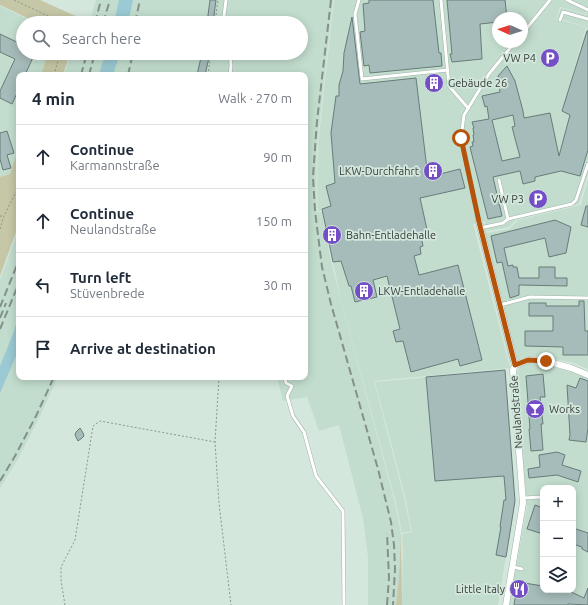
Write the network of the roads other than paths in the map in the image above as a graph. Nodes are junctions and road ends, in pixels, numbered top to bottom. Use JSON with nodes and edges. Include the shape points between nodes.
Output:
{"nodes":[{"id":1,"x":226,"y":0,"type":"edge"},
{"id":2,"x":358,"y":0,"type":"edge"},
{"id":3,"x":441,"y":0,"type":"edge"},
{"id":4,"x":550,"y":0,"type":"edge"},
{"id":5,"x":567,"y":0,"type":"edge"},
{"id":6,"x":588,"y":10,"type":"edge"},
{"id":7,"x":224,"y":16,"type":"edge"},
{"id":8,"x":588,"y":19,"type":"edge"},
{"id":9,"x":560,"y":20,"type":"dead end"},
{"id":10,"x":528,"y":27,"type":"edge"},
{"id":11,"x":510,"y":48,"type":"edge"},
{"id":12,"x":231,"y":60,"type":"edge"},
{"id":13,"x":448,"y":70,"type":"junction"},
{"id":14,"x":230,"y":72,"type":"edge"},
{"id":15,"x":468,"y":108,"type":"junction"},
{"id":16,"x":588,"y":164,"type":"edge"},
{"id":17,"x":499,"y":180,"type":"dead end"},
{"id":18,"x":508,"y":219,"type":"junction"},
{"id":19,"x":480,"y":225,"type":"junction"},
{"id":20,"x":588,"y":298,"type":"edge"},
{"id":21,"x":500,"y":305,"type":"junction"},
{"id":22,"x":515,"y":365,"type":"junction"},
{"id":23,"x":588,"y":374,"type":"edge"},
{"id":24,"x":285,"y":380,"type":"edge"},
{"id":25,"x":540,"y":497,"type":"edge"},
{"id":26,"x":523,"y":498,"type":"junction"},
{"id":27,"x":513,"y":567,"type":"junction"},
{"id":28,"x":522,"y":569,"type":"dead end"},
{"id":29,"x":344,"y":605,"type":"edge"},
{"id":30,"x":506,"y":605,"type":"edge"}],
"edges":[{"from":1,"to":7,"type":"lane"},
{"from":2,"to":13,"type":"lane","via":[[355,14],[362,78]]},
{"from":3,"to":13,"type":"lane"},
{"from":4,"to":10,"type":"lane"},
{"from":5,"to":6,"type":"lane"},
{"from":8,"to":9,"type":"lane","via":[[563,12]]},
{"from":11,"to":15,"type":"lane","via":[[489,74]]},
{"from":12,"to":14,"type":"lane"},
{"from":13,"to":15,"type":"lane","via":[[449,86]]},
{"from":15,"to":19,"type":"lane","via":[[464,115],[461,138]]},
{"from":16,"to":18,"type":"lane","via":[[576,200],[572,204]]},
{"from":17,"to":18,"type":"lane"},
{"from":18,"to":19,"type":"lane","via":[[503,223]]},
{"from":19,"to":21,"type":"street","name":"Neulandstraße"},
{"from":20,"to":21,"type":"lane","via":[[530,297]]},
{"from":21,"to":22,"type":"street","name":"Neulandstraße"},
{"from":22,"to":23,"type":"street","via":[[528,360],[546,361]]},
{"from":22,"to":26,"type":"street","name":"Neulandstraße","via":[[513,370]]},
{"from":24,"to":29,"type":"lane","via":[[292,386],[287,396],[293,416],[304,432],[316,476],[343,511]]},
{"from":25,"to":26,"type":"lane"},
{"from":26,"to":27,"type":"street","name":"Neulandstraße"},
{"from":27,"to":28,"type":"lane"},
{"from":27,"to":30,"type":"street","name":"Neulandstraße"}]}
